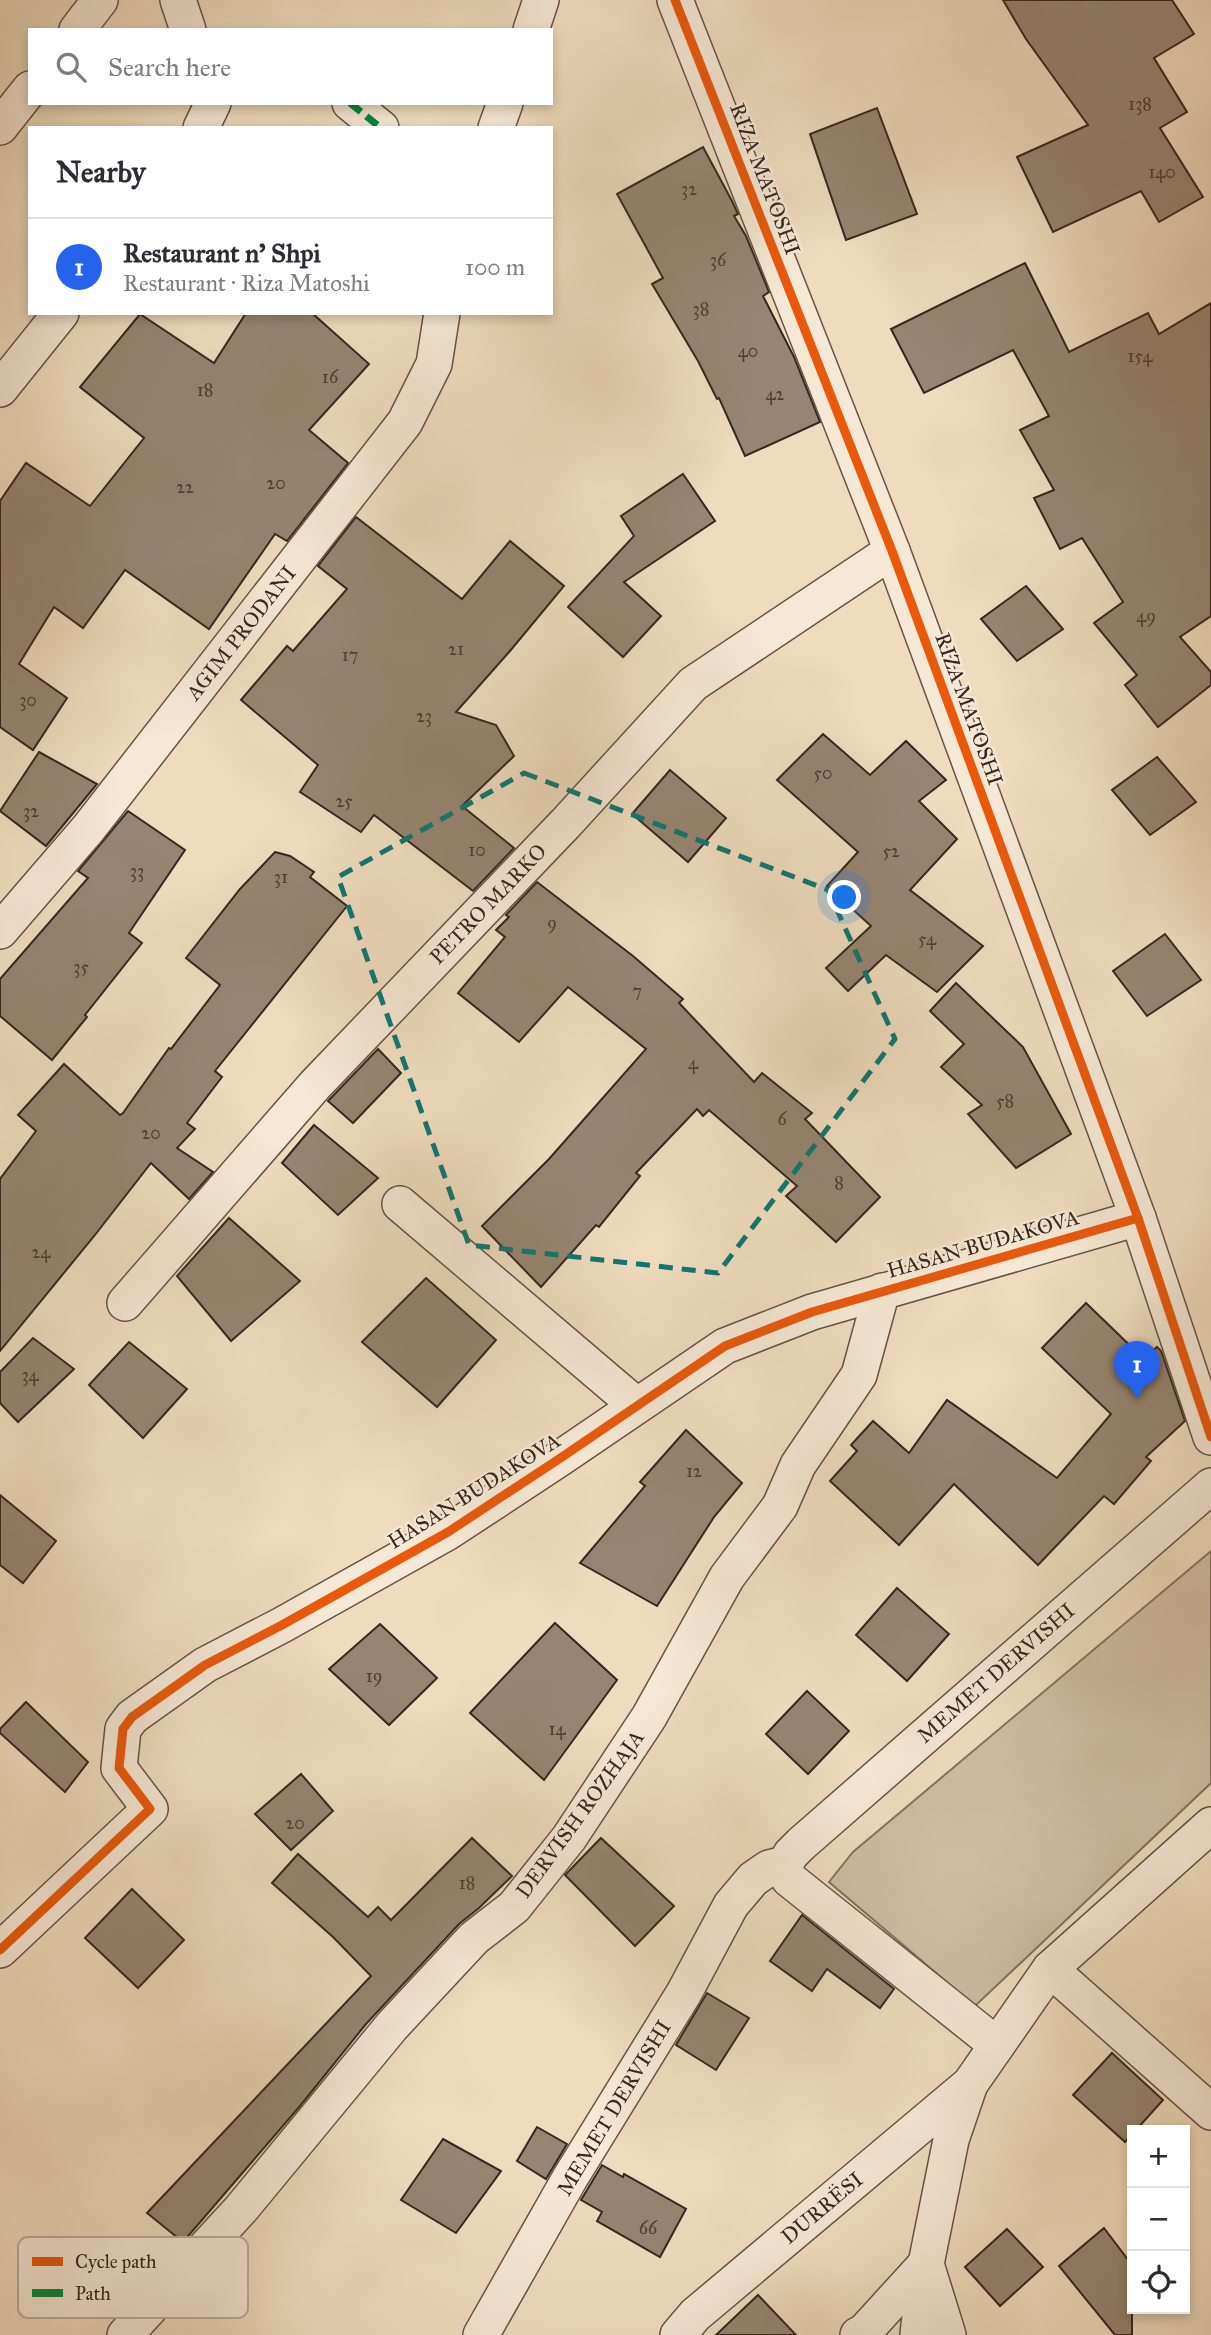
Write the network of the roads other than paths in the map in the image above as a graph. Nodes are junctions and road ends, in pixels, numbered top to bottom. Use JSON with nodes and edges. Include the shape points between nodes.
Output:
{"nodes":[{"id":1,"x":100,"y":0,"type":"edge"},
{"id":2,"x":178,"y":0,"type":"edge"},
{"id":3,"x":541,"y":0,"type":"edge"},
{"id":4,"x":675,"y":0,"type":"edge"},
{"id":5,"x":78,"y":28,"type":"edge"},
{"id":6,"x":187,"y":28,"type":"edge"},
{"id":7,"x":532,"y":28,"type":"edge"},
{"id":8,"x":28,"y":92,"type":"edge"},
{"id":9,"x":212,"y":105,"type":"edge"},
{"id":10,"x":352,"y":105,"type":"edge"},
{"id":11,"x":504,"y":105,"type":"edge"},
{"id":12,"x":202,"y":126,"type":"edge"},
{"id":13,"x":379,"y":126,"type":"edge"},
{"id":14,"x":497,"y":126,"type":"edge"},
{"id":15,"x":0,"y":127,"type":"edge"},
{"id":16,"x":59,"y":315,"type":"edge"},
{"id":17,"x":442,"y":315,"type":"edge"},
{"id":18,"x":0,"y":389,"type":"edge"},
{"id":19,"x":892,"y":551,"type":"junction"},
{"id":20,"x":0,"y":930,"type":"edge"},
{"id":21,"x":400,"y":1204,"type":"dead end"},
{"id":22,"x":1138,"y":1218,"type":"junction"},
{"id":23,"x":882,"y":1290,"type":"junction"},
{"id":24,"x":125,"y":1303,"type":"dead end"},
{"id":25,"x":636,"y":1405,"type":"junction"},
{"id":26,"x":1211,"y":1437,"type":"edge"},
{"id":27,"x":1211,"y":1486,"type":"edge"},
{"id":28,"x":1211,"y":1825,"type":"edge"},
{"id":29,"x":785,"y":1864,"type":"junction"},
{"id":30,"x":0,"y":1950,"type":"edge"},
{"id":31,"x":1050,"y":1969,"type":"junction"},
{"id":32,"x":998,"y":2045,"type":"junction"},
{"id":33,"x":970,"y":2084,"type":"junction"},
{"id":34,"x":1211,"y":2112,"type":"edge"},
{"id":35,"x":215,"y":2237,"type":"edge"},
{"id":36,"x":926,"y":2264,"type":"junction"},
{"id":37,"x":141,"y":2318,"type":"edge"},
{"id":38,"x":125,"y":2335,"type":"edge"},
{"id":39,"x":481,"y":2335,"type":"edge"},
{"id":40,"x":678,"y":2335,"type":"edge"},
{"id":41,"x":858,"y":2335,"type":"edge"},
{"id":42,"x":918,"y":2335,"type":"edge"},
{"id":43,"x":948,"y":2335,"type":"edge"}],
"edges":[{"from":1,"to":5,"type":"street"},
{"from":2,"to":6,"type":"street"},
{"from":3,"to":7,"type":"street"},
{"from":4,"to":19,"type":"street","name":"RIZA MATOSHI"},
{"from":8,"to":15,"type":"street"},
{"from":9,"to":12,"type":"street"},
{"from":10,"to":13,"type":"street"},
{"from":11,"to":14,"type":"street"},
{"from":16,"to":18,"type":"street"},
{"from":17,"to":20,"type":"street","name":"AGIM PRODANI","via":[[434,364],[405,422],[88,829]]},
{"from":19,"to":22,"type":"street","name":"RIZA MATOSHI"},
{"from":19,"to":24,"type":"street","name":"PETRO MARKO","via":[[693,684],[315,1085]]},
{"from":21,"to":25,"type":"street"},
{"from":22,"to":23,"type":"street","name":"HASAN BUDAKOVA"},
{"from":22,"to":26,"type":"street","name":"RIZA MATOSHI"},
{"from":23,"to":25,"type":"street","name":"HASAN BUDAKOVA","via":[[725,1346]]},
{"from":23,"to":35,"type":"street","name":"DERVISH ROZHAJA","via":[[859,1374],[798,1465],[780,1506],[727,1577],[649,1717],[569,1838],[513,1908],[474,1938],[392,2026]]},
{"from":25,"to":30,"type":"street","name":"HASAN BUDAKOVA","via":[[448,1532],[205,1665],[132,1717],[123,1729],[119,1768],[150,1809]]},
{"from":27,"to":29,"type":"street","name":"MEMET DERVISHI","via":[[801,1844]]},
{"from":28,"to":31,"type":"street","name":"DURRËSI"},
{"from":29,"to":32,"type":"street","via":[[789,1879]]},
{"from":29,"to":39,"type":"street","name":"MEMET DERVISHI","via":[[753,1879],[731,1905],[684,1993],[570,2178]]},
{"from":31,"to":32,"type":"street","name":"DURRËSI"},
{"from":31,"to":34,"type":"street"},
{"from":32,"to":33,"type":"street","name":"DURRËSI"},
{"from":33,"to":36,"type":"street","name":"DURRËSI","via":[[951,2140]]},
{"from":33,"to":40,"type":"street","name":"DURRËSI","via":[[695,2315]]},
{"from":36,"to":41,"type":"street"},
{"from":36,"to":42,"type":"street","name":"DURRËSI"},
{"from":36,"to":43,"type":"street","name":"DURRËSI"},
{"from":37,"to":38,"type":"street","name":"DERVISH ROZHAJA"}]}
